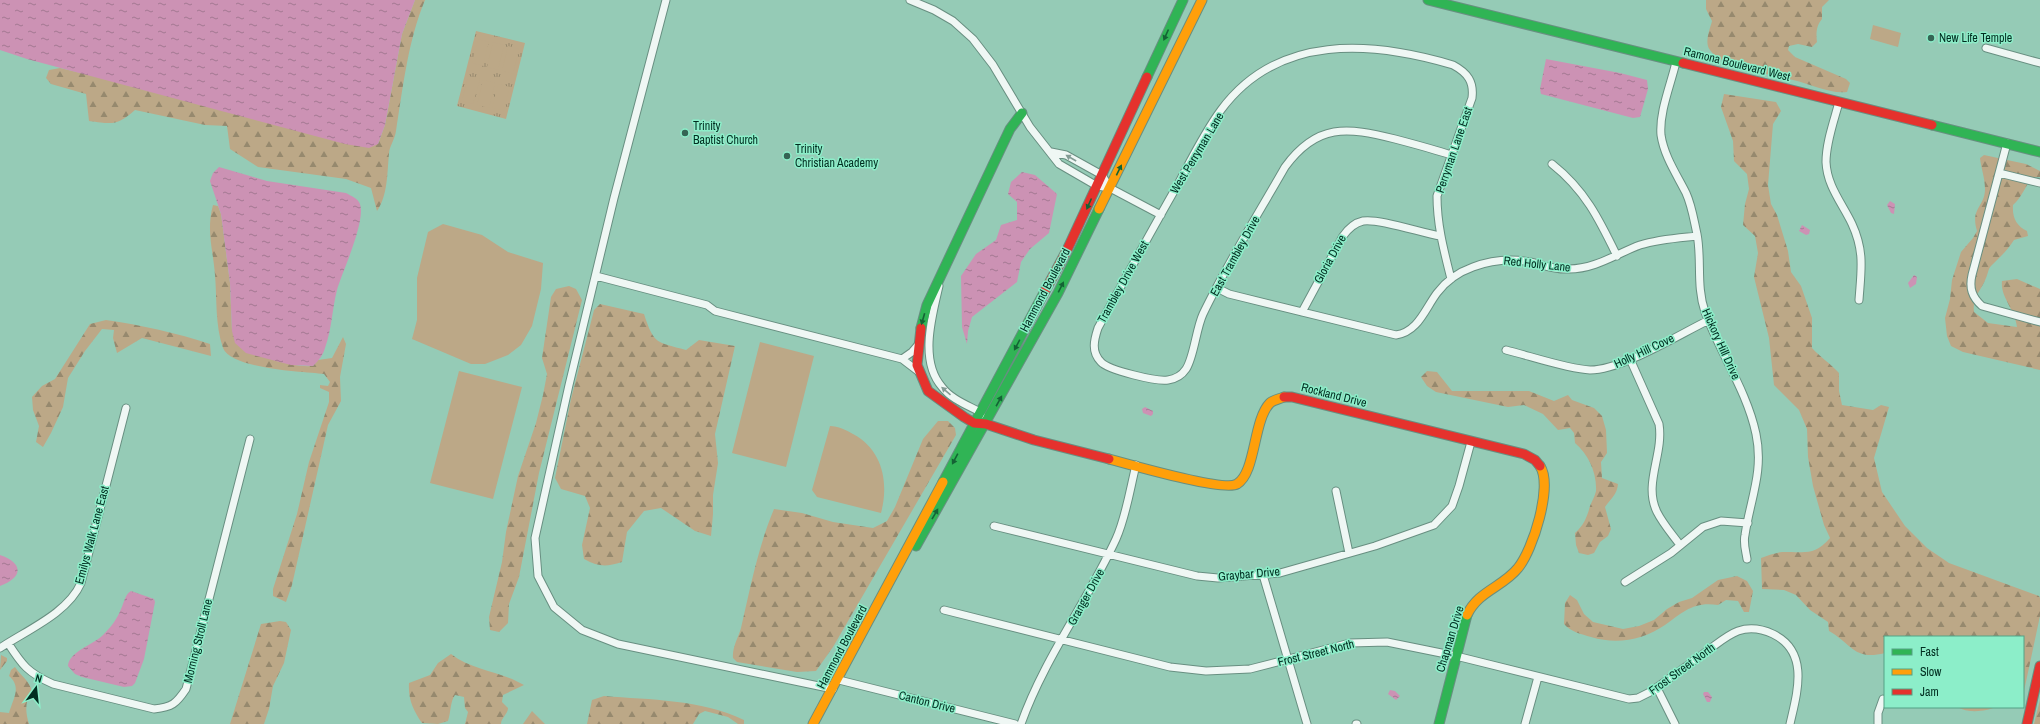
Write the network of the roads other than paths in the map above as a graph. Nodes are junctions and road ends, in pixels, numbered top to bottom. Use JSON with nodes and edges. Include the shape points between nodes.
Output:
{"nodes":[{"id":1,"x":666,"y":0,"type":"edge"},
{"id":2,"x":910,"y":0,"type":"edge"},
{"id":3,"x":1183,"y":0,"type":"edge"},
{"id":4,"x":1202,"y":0,"type":"edge"},
{"id":5,"x":1428,"y":0,"type":"edge"},
{"id":6,"x":1986,"y":48,"type":"dead end"},
{"id":7,"x":1676,"y":62,"type":"junction"},
{"id":8,"x":2040,"y":63,"type":"edge"},
{"id":9,"x":1463,"y":71,"type":"joint"},
{"id":10,"x":1840,"y":102,"type":"junction"},
{"id":11,"x":1022,"y":113,"type":"junction"},
{"id":12,"x":2007,"y":143,"type":"junction"},
{"id":13,"x":1051,"y":152,"type":"junction"},
{"id":14,"x":2040,"y":152,"type":"edge"},
{"id":15,"x":1451,"y":155,"type":"junction"},
{"id":16,"x":1552,"y":164,"type":"dead end"},
{"id":17,"x":1999,"y":173,"type":"junction"},
{"id":18,"x":1102,"y":175,"type":"junction"},
{"id":19,"x":2040,"y":183,"type":"edge"},
{"id":20,"x":1097,"y":186,"type":"junction"},
{"id":21,"x":1110,"y":188,"type":"junction"},
{"id":22,"x":1161,"y":215,"type":"junction"},
{"id":23,"x":1440,"y":236,"type":"junction"},
{"id":24,"x":1697,"y":236,"type":"junction"},
{"id":25,"x":1617,"y":256,"type":"junction"},
{"id":26,"x":943,"y":271,"type":"junction"},
{"id":27,"x":596,"y":276,"type":"junction"},
{"id":28,"x":1451,"y":279,"type":"junction"},
{"id":29,"x":1217,"y":288,"type":"junction"},
{"id":30,"x":1859,"y":300,"type":"dead end"},
{"id":31,"x":1302,"y":312,"type":"junction"},
{"id":32,"x":1709,"y":320,"type":"junction"},
{"id":33,"x":2040,"y":322,"type":"edge"},
{"id":34,"x":918,"y":345,"type":"junction"},
{"id":35,"x":1506,"y":350,"type":"dead end"},
{"id":36,"x":902,"y":359,"type":"junction"},
{"id":37,"x":1630,"y":359,"type":"junction"},
{"id":38,"x":921,"y":374,"type":"junction"},
{"id":39,"x":1176,"y":377,"type":"joint"},
{"id":40,"x":126,"y":408,"type":"dead end"},
{"id":41,"x":980,"y":412,"type":"junction"},
{"id":42,"x":974,"y":422,"type":"junction"},
{"id":43,"x":986,"y":424,"type":"junction"},
{"id":44,"x":250,"y":439,"type":"dead end"},
{"id":45,"x":1471,"y":442,"type":"junction"},
{"id":46,"x":1136,"y":465,"type":"junction"},
{"id":47,"x":1542,"y":468,"type":"joint"},
{"id":48,"x":1336,"y":491,"type":"dead end"},
{"id":49,"x":1748,"y":523,"type":"junction"},
{"id":50,"x":994,"y":526,"type":"dead end"},
{"id":51,"x":1680,"y":545,"type":"junction"},
{"id":52,"x":1349,"y":553,"type":"junction"},
{"id":53,"x":1108,"y":554,"type":"junction"},
{"id":54,"x":1747,"y":559,"type":"dead end"},
{"id":55,"x":1263,"y":575,"type":"junction"},
{"id":56,"x":890,"y":582,"type":"junction"},
{"id":57,"x":1625,"y":582,"type":"dead end"},
{"id":58,"x":944,"y":610,"type":"dead end"},
{"id":59,"x":1062,"y":640,"type":"junction"},
{"id":60,"x":8,"y":643,"type":"junction"},
{"id":61,"x":0,"y":648,"type":"edge"},
{"id":62,"x":1456,"y":656,"type":"junction"},
{"id":63,"x":1288,"y":660,"type":"junction"},
{"id":64,"x":2040,"y":666,"type":"edge"},
{"id":65,"x":1538,"y":677,"type":"junction"},
{"id":66,"x":839,"y":680,"type":"junction"},
{"id":67,"x":1657,"y":688,"type":"junction"},
{"id":68,"x":833,"y":689,"type":"junction"},
{"id":69,"x":1883,"y":699,"type":"dead end"},
{"id":70,"x":813,"y":724,"type":"edge"},
{"id":71,"x":1015,"y":724,"type":"edge"},
{"id":72,"x":1021,"y":724,"type":"edge"},
{"id":73,"x":1307,"y":724,"type":"edge"},
{"id":74,"x":1440,"y":724,"type":"edge"},
{"id":75,"x":1525,"y":724,"type":"edge"},
{"id":76,"x":1675,"y":724,"type":"edge"},
{"id":77,"x":1790,"y":724,"type":"edge"},
{"id":78,"x":1878,"y":724,"type":"edge"},
{"id":79,"x":2027,"y":724,"type":"edge"}],
"edges":[{"from":1,"to":27,"type":"street","via":[[613,200]]},
{"from":2,"to":11,"type":"street","via":[[953,21],[973,39],[993,65]]},
{"from":3,"to":18,"type":"street","name":"Hammond Boulevard","one_way":true},
{"from":21,"to":4,"type":"street","name":"Hammond Boulevard","one_way":true},
{"from":5,"to":7,"type":"street","name":"Ramona Boulevard West"},
{"from":6,"to":8,"type":"street"},
{"from":7,"to":10,"type":"street","name":"Ramona Boulevard West"},
{"from":7,"to":24,"type":"street","name":"Hickory Hill Drive","via":[[1662,118],[1661,136],[1664,148],[1687,195]]},
{"from":9,"to":15,"type":"street","name":"Perryman Lane East","via":[[1471,80],[1472,98]]},
{"from":9,"to":22,"type":"street","name":"West Perryman Lane","via":[[1446,63],[1385,50],[1345,48],[1325,49],[1300,55],[1271,67],[1247,83],[1222,109]]},
{"from":10,"to":12,"type":"street","name":"Ramona Boulevard West"},
{"from":10,"to":30,"type":"street","via":[[1826,162],[1838,201],[1852,224],[1862,259]]},
{"from":11,"to":13,"type":"street"},
{"from":11,"to":26,"type":"street","name":"Rockland Drive","via":[[1007,136]]},
{"from":12,"to":14,"type":"street","name":"Ramona Boulevard West"},
{"from":12,"to":17,"type":"street"},
{"from":18,"to":13,"type":"street","one_way":true,"via":[[1066,155]]},
{"from":13,"to":20,"type":"street","via":[[1059,164]]},
{"from":15,"to":23,"type":"street","name":"Perryman Lane East","via":[[1437,196]]},
{"from":15,"to":29,"type":"street","name":"East Trambley Drive","via":[[1355,130],[1336,131],[1309,143],[1299,150],[1285,167]]},
{"from":16,"to":25,"type":"street","via":[[1575,184],[1591,205]]},
{"from":17,"to":19,"type":"street"},
{"from":17,"to":33,"type":"street","via":[[1970,283],[1972,294],[1982,306]]},
{"from":18,"to":20,"type":"street","name":"Hammond Boulevard"},
{"from":18,"to":21,"type":"street"},
{"from":20,"to":21,"type":"street"},
{"from":20,"to":41,"type":"street","name":"Hammond Boulevard","one_way":true,"via":[[1067,250],[1000,379]]},
{"from":21,"to":22,"type":"street"},
{"from":43,"to":21,"type":"street","name":"Hammond Boulevard","one_way":true,"via":[[1058,293]]},
{"from":22,"to":39,"type":"street","name":"Trambley Drive West","via":[[1098,328],[1094,340],[1095,352],[1101,363],[1116,369],[1152,379],[1168,380]]},
{"from":23,"to":28,"type":"street","name":"Perryman Lane East"},
{"from":23,"to":31,"type":"street","name":"Gloria Drive","via":[[1374,221],[1357,223],[1343,236]]},
{"from":24,"to":25,"type":"street","name":"Red Holly Lane","via":[[1657,240]]},
{"from":24,"to":32,"type":"street","name":"Hickory Hill Drive","via":[[1700,291]]},
{"from":25,"to":28,"type":"street","name":"Red Holly Lane","via":[[1591,266],[1568,270],[1514,260],[1494,261],[1472,267]]},
{"from":26,"to":34,"type":"street","name":"Rockland Drive","one_way":true,"via":[[927,305]]},
{"from":41,"to":26,"type":"street","one_way":true,"via":[[954,398],[941,387],[933,373],[929,350],[934,306]]},
{"from":27,"to":36,"type":"street","via":[[707,305],[715,311]]},
{"from":27,"to":68,"type":"street","via":[[535,538],[538,576],[554,607],[582,630],[618,644]]},
{"from":28,"to":31,"type":"street","name":"Red Holly Lane","via":[[1436,294],[1415,326],[1400,335],[1389,335]]},
{"from":29,"to":31,"type":"street","name":"Red Holly Lane","via":[[1229,294]]},
{"from":29,"to":39,"type":"street","name":"East Trambley Drive","via":[[1203,315],[1186,368]]},
{"from":32,"to":37,"type":"street","name":"Holly Hill Cove"},
{"from":32,"to":49,"type":"street","name":"Hickory Hill Drive","via":[[1748,406],[1757,438],[1759,469]]},
{"from":34,"to":36,"type":"street"},
{"from":34,"to":38,"type":"street","name":"Rockland Drive","via":[[917,365]]},
{"from":35,"to":37,"type":"street","name":"Holly Hill Cove","via":[[1589,370],[1612,367]]},
{"from":36,"to":38,"type":"street"},
{"from":37,"to":51,"type":"street","via":[[1659,424],[1660,444],[1653,477],[1653,501],[1662,521]]},
{"from":38,"to":42,"type":"street","name":"Rockland Drive","via":[[928,391],[952,410]]},
{"from":40,"to":60,"type":"street","name":"Emilys Walk Lane East","via":[[76,594],[66,606]]},
{"from":41,"to":42,"type":"street","name":"Hammond Boulevard"},
{"from":41,"to":43,"type":"street"},
{"from":42,"to":43,"type":"street","name":"Rockland Drive"},
{"from":42,"to":56,"type":"street","name":"Hammond Boulevard","one_way":true},
{"from":43,"to":46,"type":"street","name":"Rockland Drive","via":[[1034,440]]},
{"from":56,"to":43,"type":"street","name":"Hammond Boulevard","one_way":true,"via":[[911,554]]},
{"from":44,"to":60,"type":"street","name":"Morning Stroll Lane","via":[[186,689],[178,701],[169,707],[154,709],[53,684],[37,677],[23,665]]},
{"from":45,"to":46,"type":"street","name":"Rockland Drive","via":[[1284,397],[1271,402],[1264,411],[1250,467],[1242,479],[1232,486],[1181,477]]},
{"from":45,"to":47,"type":"street","name":"Rockland Drive","via":[[1528,456]]},
{"from":45,"to":52,"type":"street","name":"Graybar Drive","via":[[1452,506],[1434,525]]},
{"from":46,"to":53,"type":"street","name":"Granger Drive","via":[[1117,537]]},
{"from":47,"to":62,"type":"street","name":"Chapman Drive","via":[[1546,484],[1525,558],[1511,575],[1483,592],[1475,601],[1467,615]]},
{"from":48,"to":52,"type":"street"},
{"from":49,"to":51,"type":"street","via":[[1714,523],[1695,532]]},
{"from":49,"to":54,"type":"street","name":"Hickory Hill Drive","via":[[1744,536]]},
{"from":50,"to":53,"type":"street","name":"Graybar Drive"},
{"from":51,"to":57,"type":"street"},
{"from":52,"to":55,"type":"street","name":"Graybar Drive","via":[[1280,573]]},
{"from":53,"to":55,"type":"street","name":"Graybar Drive","via":[[1197,576],[1218,578]]},
{"from":53,"to":59,"type":"street","name":"Granger Drive"},
{"from":55,"to":63,"type":"street"},
{"from":56,"to":66,"type":"street","name":"Hammond Boulevard"},
{"from":58,"to":59,"type":"street","name":"Frost Street North"},
{"from":59,"to":63,"type":"street","name":"Frost Street North","via":[[1190,670],[1250,669]]},
{"from":59,"to":72,"type":"street","name":"Granger Drive","via":[[1035,690]]},
{"from":60,"to":61,"type":"street","name":"Emilys Walk Lane East"},
{"from":62,"to":63,"type":"street","name":"Frost Street North","via":[[1402,644],[1373,641],[1350,643]]},
{"from":62,"to":65,"type":"street","name":"Frost Street North"},
{"from":62,"to":74,"type":"street","name":"Chapman Drive"},
{"from":63,"to":73,"type":"street"},
{"from":64,"to":79,"type":"street"},
{"from":65,"to":67,"type":"street","name":"Frost Street North","via":[[1629,699],[1644,696]]},
{"from":65,"to":75,"type":"street"},
{"from":66,"to":68,"type":"street","name":"Hammond Boulevard"},
{"from":66,"to":71,"type":"street","name":"Canton Drive"},
{"from":67,"to":76,"type":"street"},
{"from":67,"to":77,"type":"street","name":"Frost Street North","via":[[1731,634],[1747,629],[1763,630],[1785,642],[1797,661],[1799,686]]},
{"from":68,"to":70,"type":"street","name":"Hammond Boulevard"},
{"from":69,"to":78,"type":"street","via":[[1878,713]]}]}
